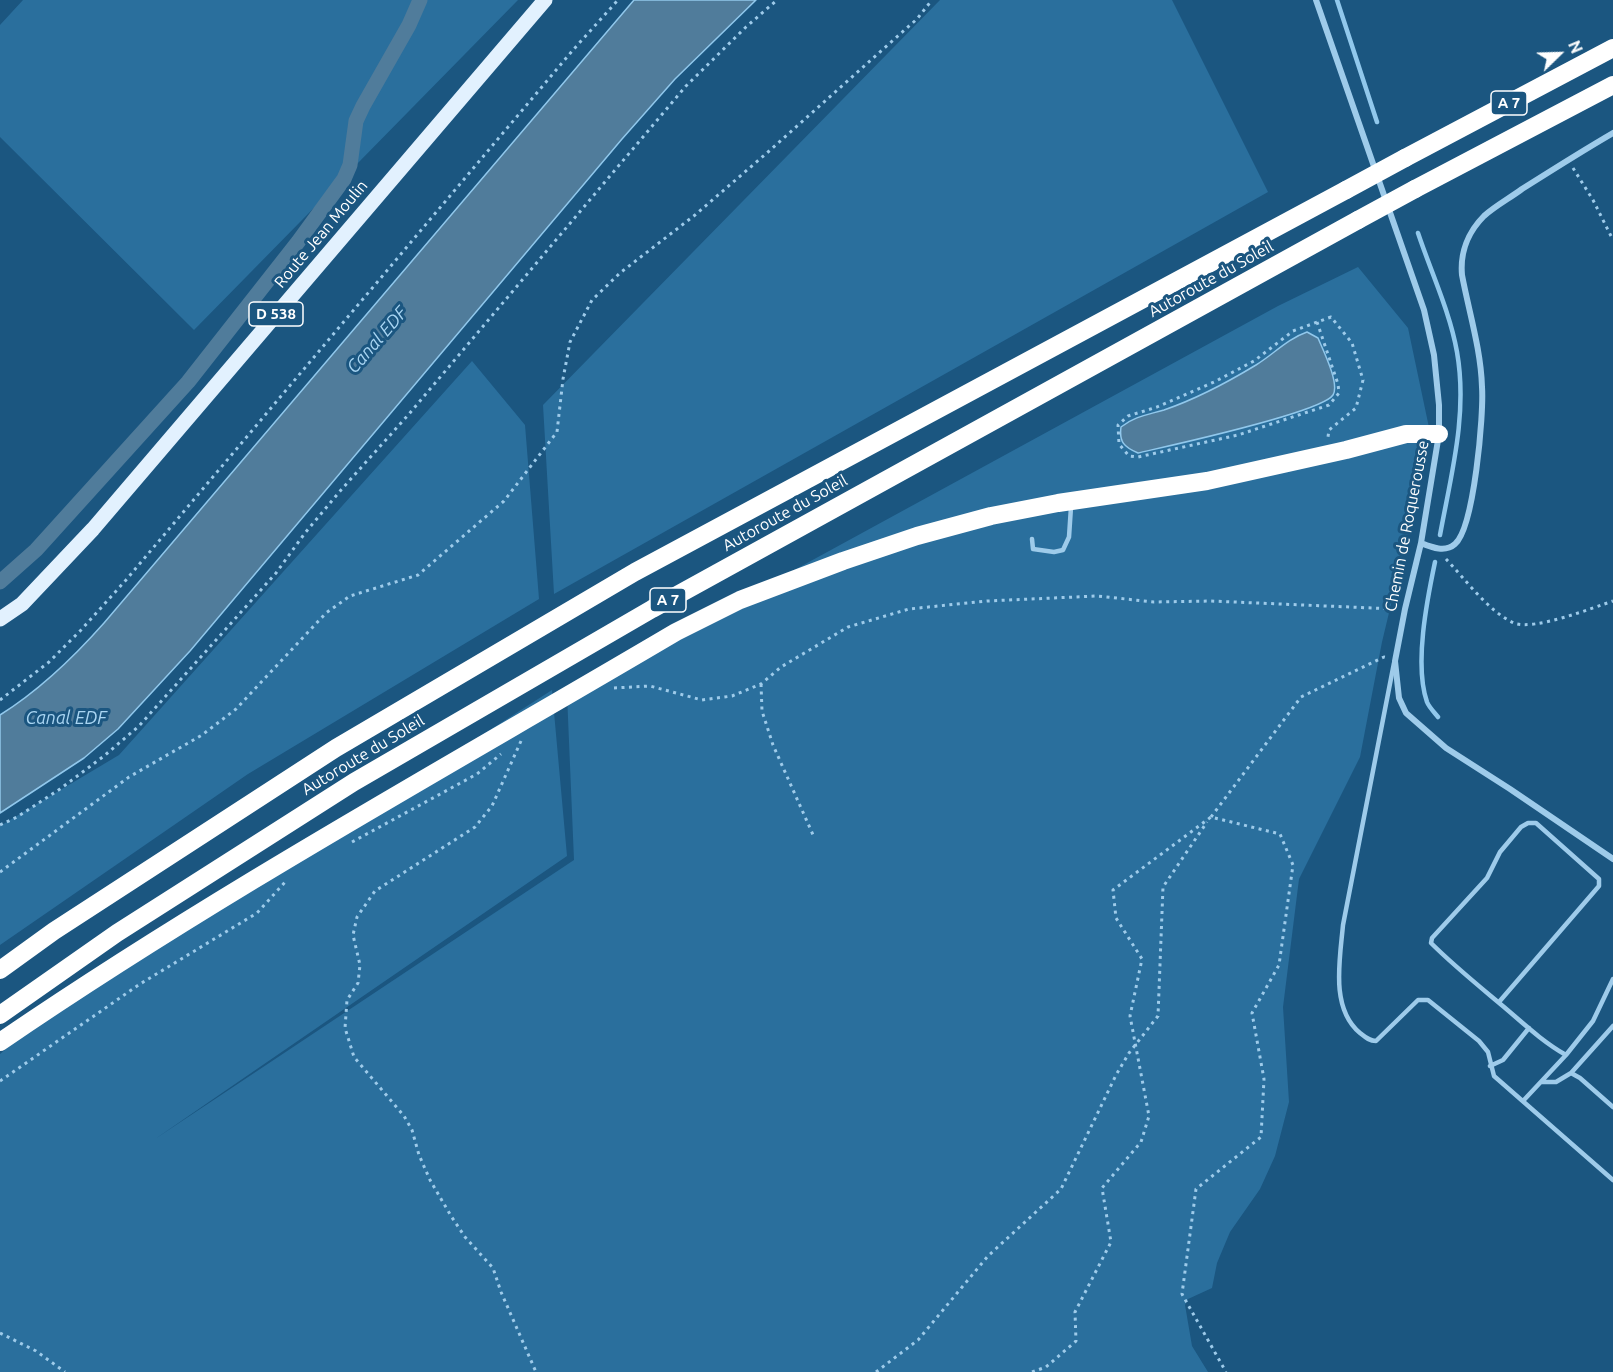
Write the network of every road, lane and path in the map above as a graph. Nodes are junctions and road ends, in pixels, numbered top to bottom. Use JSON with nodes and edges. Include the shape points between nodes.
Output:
{"nodes":[{"id":1,"x":545,"y":0,"type":"edge"},
{"id":2,"x":618,"y":0,"type":"edge"},
{"id":3,"x":777,"y":0,"type":"edge"},
{"id":4,"x":932,"y":0,"type":"edge"},
{"id":5,"x":1317,"y":0,"type":"edge"},
{"id":6,"x":1613,"y":48,"type":"edge"},
{"id":7,"x":1613,"y":85,"type":"edge"},
{"id":8,"x":1613,"y":133,"type":"edge"},
{"id":9,"x":1568,"y":159,"type":"junction"},
{"id":10,"x":1613,"y":240,"type":"edge"},
{"id":11,"x":1317,"y":322,"type":"junction"},
{"id":12,"x":1439,"y":434,"type":"junction"},
{"id":13,"x":1328,"y":454,"type":"junction"},
{"id":14,"x":1071,"y":501,"type":"junction"},
{"id":15,"x":1032,"y":539,"type":"dead end"},
{"id":16,"x":1421,"y":543,"type":"junction"},
{"id":17,"x":1437,"y":549,"type":"junction"},
{"id":18,"x":1613,"y":601,"type":"edge"},
{"id":19,"x":1405,"y":609,"type":"junction"},
{"id":20,"x":0,"y":619,"type":"edge"},
{"id":21,"x":1395,"y":661,"type":"junction"},
{"id":22,"x":761,"y":684,"type":"junction"},
{"id":23,"x":604,"y":690,"type":"dead end"},
{"id":24,"x":0,"y":700,"type":"edge"},
{"id":25,"x":513,"y":744,"type":"dead end"},
{"id":26,"x":504,"y":752,"type":"dead end"},
{"id":27,"x":1211,"y":817,"type":"junction"},
{"id":28,"x":0,"y":825,"type":"edge"},
{"id":29,"x":814,"y":837,"type":"dead end"},
{"id":30,"x":346,"y":845,"type":"dead end"},
{"id":31,"x":1613,"y":859,"type":"edge"},
{"id":32,"x":0,"y":872,"type":"edge"},
{"id":33,"x":289,"y":877,"type":"dead end"},
{"id":34,"x":0,"y":970,"type":"edge"},
{"id":35,"x":1613,"y":979,"type":"edge"},
{"id":36,"x":1498,"y":1002,"type":"junction"},
{"id":37,"x":0,"y":1015,"type":"edge"},
{"id":38,"x":1613,"y":1026,"type":"edge"},
{"id":39,"x":1529,"y":1028,"type":"junction"},
{"id":40,"x":0,"y":1042,"type":"edge"},
{"id":41,"x":1135,"y":1046,"type":"junction"},
{"id":42,"x":1566,"y":1055,"type":"junction"},
{"id":43,"x":1490,"y":1066,"type":"junction"},
{"id":44,"x":1571,"y":1073,"type":"junction"},
{"id":45,"x":0,"y":1081,"type":"edge"},
{"id":46,"x":1541,"y":1082,"type":"junction"},
{"id":47,"x":1523,"y":1101,"type":"junction"},
{"id":48,"x":1613,"y":1107,"type":"edge"},
{"id":49,"x":1613,"y":1180,"type":"edge"},
{"id":50,"x":0,"y":1333,"type":"edge"},
{"id":51,"x":65,"y":1372,"type":"edge"},
{"id":52,"x":536,"y":1372,"type":"edge"},
{"id":53,"x":876,"y":1372,"type":"edge"},
{"id":54,"x":1032,"y":1372,"type":"edge"},
{"id":55,"x":1226,"y":1372,"type":"edge"}],
"edges":[{"from":1,"to":20,"type":"main road","name":"Route Jean Moulin","number":"D 538","via":[[93,529],[22,604]]},
{"from":2,"to":24,"type":"path","via":[[104,605],[49,662]]},
{"from":3,"to":28,"type":"path","via":[[686,86],[334,499],[276,573],[139,726],[60,789]]},
{"from":4,"to":32,"type":"path","via":[[916,19],[768,152],[592,300],[570,342],[557,432],[504,501],[418,575],[350,596],[326,614],[236,709],[202,735],[129,777]]},
{"from":5,"to":12,"type":"street","name":"Chemin de Roquerousse","via":[[1424,310],[1434,355]]},
{"from":6,"to":34,"type":"highway","name":"Autoroute du Soleil","number":"A 7","bridge":true,"via":[[635,572],[336,748]]},
{"from":7,"to":37,"type":"highway","name":"Autoroute du Soleil","number":"A 7","bridge":true,"via":[[1358,220],[652,609],[354,782],[117,933]]},
{"from":8,"to":9,"type":"street"},
{"from":9,"to":10,"type":"path"},
{"from":9,"to":17,"type":"street","via":[[1484,216],[1463,251],[1462,274],[1483,388],[1482,421],[1462,534],[1455,544]]},
{"from":11,"to":11,"type":"path","via":[[1293,331],[1254,361],[1214,382],[1128,416],[1118,425],[1119,444],[1129,456],[1138,457],[1238,435],[1329,405],[1339,393],[1338,384]]},
{"from":11,"to":13,"type":"path","via":[[1330,317],[1352,343],[1363,380],[1356,408],[1329,430]]},
{"from":12,"to":13,"type":"highway","via":[[1406,434]]},
{"from":12,"to":16,"type":"street","name":"Chemin de Roquerousse"},
{"from":13,"to":14,"type":"highway","via":[[1207,481]]},
{"from":14,"to":15,"type":"lane","via":[[1069,537],[1063,549],[1033,549]]},
{"from":14,"to":40,"type":"highway","via":[[991,516],[917,536],[740,600],[676,632],[246,884]]},
{"from":16,"to":17,"type":"street"},
{"from":16,"to":19,"type":"street","name":"Chemin de Roquerousse"},
{"from":17,"to":18,"type":"path","via":[[1499,615],[1516,624],[1555,621]]},
{"from":19,"to":21,"type":"street","name":"Chemin de Roquerousse"},
{"from":19,"to":22,"type":"path","via":[[1211,601],[1154,603],[1097,596],[909,609],[848,627],[781,667]]},
{"from":21,"to":27,"type":"path","via":[[1384,657],[1301,697]]},
{"from":21,"to":31,"type":"street","name":"Chemin de Roquerousse","via":[[1399,698],[1417,725]]},
{"from":21,"to":43,"type":"lane","via":[[1343,925],[1339,967],[1342,1000],[1352,1026],[1372,1041],[1418,1000],[1428,1000],[1479,1041],[1488,1052]]},
{"from":22,"to":23,"type":"path","via":[[732,696],[702,700],[650,686]]},
{"from":22,"to":29,"type":"path","via":[[762,711],[773,745]]},
{"from":25,"to":52,"type":"path","via":[[522,737],[492,806],[475,827],[375,891],[357,917],[353,935],[360,965],[358,983],[347,1000],[345,1028],[354,1058],[412,1130],[430,1180],[451,1216],[493,1268]]},
{"from":26,"to":30,"type":"path","via":[[477,774]]},
{"from":27,"to":41,"type":"path","via":[[1163,887],[1158,1016]]},
{"from":27,"to":41,"type":"path","via":[[1113,890],[1116,918],[1142,959],[1130,1016]]},
{"from":27,"to":55,"type":"path","via":[[1280,834],[1293,865],[1279,964],[1252,1013],[1264,1079],[1262,1137],[1196,1189],[1185,1262],[1182,1294]]},
{"from":33,"to":45,"type":"path","via":[[256,913],[140,984]]},
{"from":35,"to":42,"type":"lane","via":[[1593,1021]]},
{"from":36,"to":36,"type":"lane","via":[[1444,956],[1431,943],[1432,938],[1487,878],[1500,852],[1521,827],[1536,823],[1599,879],[1599,886]]},
{"from":36,"to":39,"type":"lane"},
{"from":38,"to":44,"type":"lane"},
{"from":39,"to":42,"type":"lane"},
{"from":39,"to":43,"type":"lane","via":[[1503,1060]]},
{"from":41,"to":53,"type":"path","via":[[1116,1075],[1061,1189],[988,1256],[918,1340]]},
{"from":41,"to":54,"type":"path","via":[[1149,1116],[1141,1142],[1102,1188],[1111,1242],[1075,1312],[1076,1341],[1046,1367]]},
{"from":42,"to":46,"type":"lane"},
{"from":43,"to":47,"type":"lane","via":[[1494,1076]]},
{"from":44,"to":46,"type":"lane","via":[[1556,1082]]},
{"from":44,"to":48,"type":"lane"},
{"from":46,"to":47,"type":"lane"},
{"from":47,"to":49,"type":"lane"},
{"from":50,"to":51,"type":"path","via":[[36,1351]]}]}
